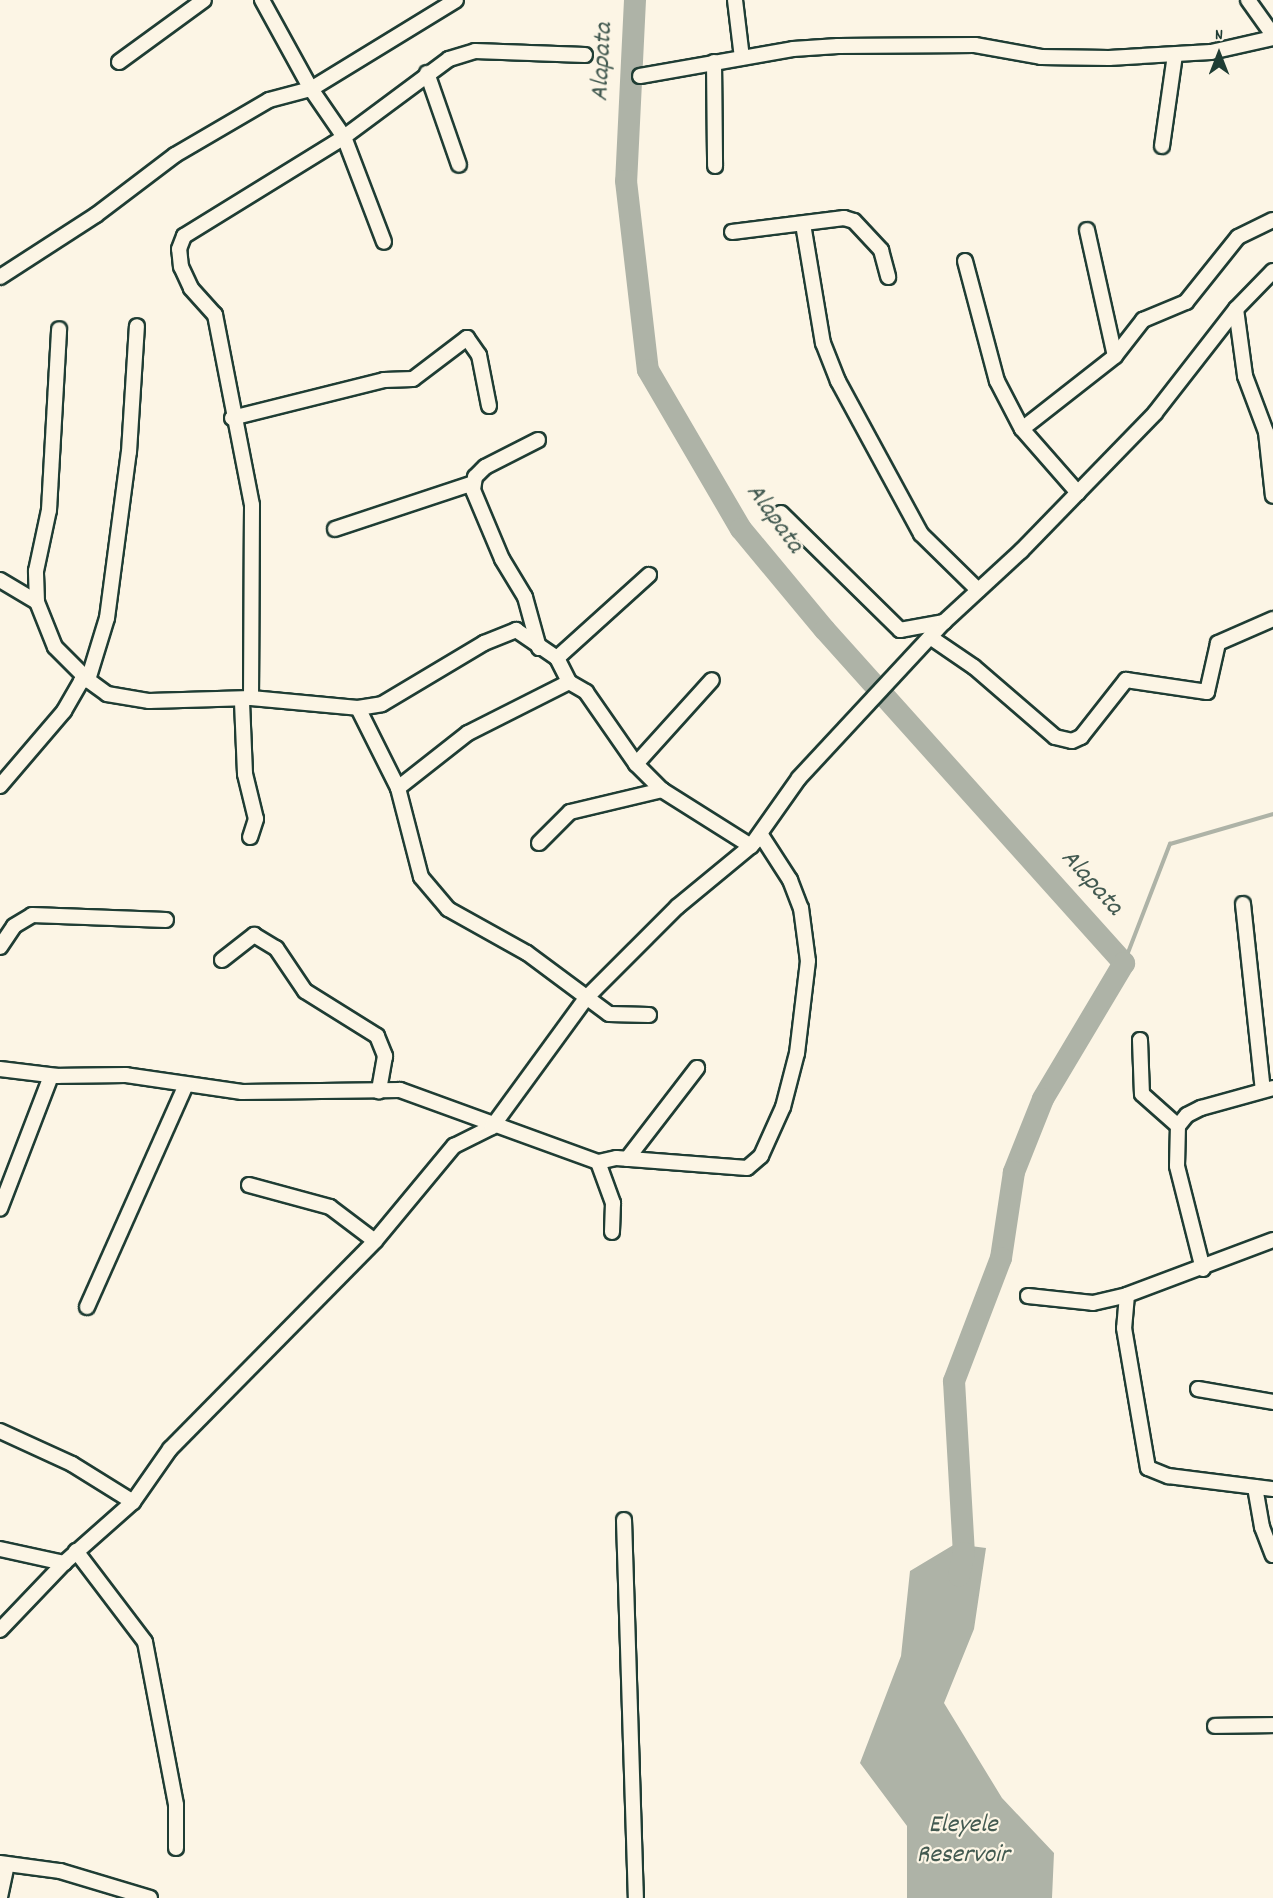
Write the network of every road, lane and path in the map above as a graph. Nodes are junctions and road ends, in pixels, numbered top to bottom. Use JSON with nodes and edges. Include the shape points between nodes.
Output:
{"nodes":[{"id":1,"x":204,"y":0,"type":"edge"},
{"id":2,"x":262,"y":0,"type":"edge"},
{"id":3,"x":456,"y":0,"type":"edge"},
{"id":4,"x":735,"y":0,"type":"edge"},
{"id":5,"x":1248,"y":0,"type":"edge"},
{"id":6,"x":1273,"y":36,"type":"edge"},
{"id":7,"x":585,"y":55,"type":"dead end"},
{"id":8,"x":1175,"y":55,"type":"junction"},
{"id":9,"x":742,"y":58,"type":"junction"},
{"id":10,"x":119,"y":62,"type":"dead end"},
{"id":11,"x":714,"y":62,"type":"junction"},
{"id":12,"x":427,"y":73,"type":"junction"},
{"id":13,"x":640,"y":76,"type":"dead end"},
{"id":14,"x":311,"y":89,"type":"junction"},
{"id":15,"x":344,"y":137,"type":"junction"},
{"id":16,"x":1162,"y":146,"type":"dead end"},
{"id":17,"x":459,"y":165,"type":"dead end"},
{"id":18,"x":715,"y":166,"type":"dead end"},
{"id":19,"x":1273,"y":220,"type":"edge"},
{"id":20,"x":803,"y":224,"type":"junction"},
{"id":21,"x":1087,"y":230,"type":"dead end"},
{"id":22,"x":732,"y":232,"type":"dead end"},
{"id":23,"x":384,"y":242,"type":"dead end"},
{"id":24,"x":965,"y":261,"type":"dead end"},
{"id":25,"x":1273,"y":271,"type":"edge"},
{"id":26,"x":0,"y":277,"type":"edge"},
{"id":27,"x":888,"y":277,"type":"dead end"},
{"id":28,"x":1236,"y":309,"type":"junction"},
{"id":29,"x":137,"y":326,"type":"dead end"},
{"id":30,"x":59,"y":329,"type":"dead end"},
{"id":31,"x":1115,"y":356,"type":"junction"},
{"id":32,"x":489,"y":406,"type":"dead end"},
{"id":33,"x":232,"y":418,"type":"junction"},
{"id":34,"x":1022,"y":429,"type":"junction"},
{"id":35,"x":538,"y":440,"type":"dead end"},
{"id":36,"x":473,"y":483,"type":"junction"},
{"id":37,"x":1272,"y":487,"type":"edge"},
{"id":38,"x":1078,"y":493,"type":"junction"},
{"id":39,"x":781,"y":513,"type":"dead end"},
{"id":40,"x":335,"y":529,"type":"dead end"},
{"id":41,"x":649,"y":575,"type":"dead end"},
{"id":42,"x":0,"y":580,"type":"edge"},
{"id":43,"x":978,"y":590,"type":"junction"},
{"id":44,"x":37,"y":602,"type":"junction"},
{"id":45,"x":1273,"y":619,"type":"edge"},
{"id":46,"x":944,"y":622,"type":"junction"},
{"id":47,"x":930,"y":638,"type":"junction"},
{"id":48,"x":540,"y":648,"type":"junction"},
{"id":49,"x":557,"y":658,"type":"junction"},
{"id":50,"x":88,"y":680,"type":"junction"},
{"id":51,"x":712,"y":681,"type":"dead end"},
{"id":52,"x":569,"y":682,"type":"junction"},
{"id":53,"x":246,"y":700,"type":"junction"},
{"id":54,"x":358,"y":708,"type":"junction"},
{"id":55,"x":636,"y":764,"type":"junction"},
{"id":56,"x":0,"y":786,"type":"edge"},
{"id":57,"x":398,"y":788,"type":"junction"},
{"id":58,"x":662,"y":790,"type":"junction"},
{"id":59,"x":250,"y":837,"type":"dead end"},
{"id":60,"x":540,"y":843,"type":"dead end"},
{"id":61,"x":751,"y":846,"type":"junction"},
{"id":62,"x":1243,"y":904,"type":"dead end"},
{"id":63,"x":166,"y":920,"type":"dead end"},
{"id":64,"x":0,"y":947,"type":"edge"},
{"id":65,"x":222,"y":960,"type":"dead end"},
{"id":66,"x":586,"y":998,"type":"junction"},
{"id":67,"x":649,"y":1015,"type":"dead end"},
{"id":68,"x":1140,"y":1040,"type":"dead end"},
{"id":69,"x":697,"y":1068,"type":"dead end"},
{"id":70,"x":0,"y":1069,"type":"edge"},
{"id":71,"x":75,"y":1078,"type":"junction"},
{"id":72,"x":186,"y":1085,"type":"junction"},
{"id":73,"x":1268,"y":1089,"type":"edge"},
{"id":74,"x":379,"y":1091,"type":"junction"},
{"id":75,"x":1178,"y":1126,"type":"junction"},
{"id":76,"x":492,"y":1127,"type":"junction"},
{"id":77,"x":627,"y":1159,"type":"junction"},
{"id":78,"x":598,"y":1162,"type":"junction"},
{"id":79,"x":249,"y":1185,"type":"dead end"},
{"id":80,"x":0,"y":1209,"type":"edge"},
{"id":81,"x":612,"y":1232,"type":"dead end"},
{"id":82,"x":1273,"y":1240,"type":"edge"},
{"id":83,"x":375,"y":1241,"type":"junction"},
{"id":84,"x":1203,"y":1269,"type":"junction"},
{"id":85,"x":1127,"y":1295,"type":"junction"},
{"id":86,"x":1028,"y":1296,"type":"dead end"},
{"id":87,"x":87,"y":1307,"type":"dead end"},
{"id":88,"x":1198,"y":1389,"type":"dead end"},
{"id":89,"x":1273,"y":1402,"type":"edge"},
{"id":90,"x":0,"y":1431,"type":"edge"},
{"id":91,"x":1255,"y":1487,"type":"junction"},
{"id":92,"x":1273,"y":1489,"type":"edge"},
{"id":93,"x":133,"y":1502,"type":"junction"},
{"id":94,"x":624,"y":1520,"type":"dead end"},
{"id":95,"x":0,"y":1549,"type":"edge"},
{"id":96,"x":76,"y":1551,"type":"junction"},
{"id":97,"x":1273,"y":1555,"type":"edge"},
{"id":98,"x":64,"y":1563,"type":"junction"},
{"id":99,"x":0,"y":1630,"type":"edge"},
{"id":100,"x":1215,"y":1725,"type":"dead end"},
{"id":101,"x":1273,"y":1725,"type":"edge"},
{"id":102,"x":176,"y":1848,"type":"dead end"},
{"id":103,"x":4,"y":1864,"type":"edge"},
{"id":104,"x":0,"y":1897,"type":"edge"},
{"id":105,"x":150,"y":1898,"type":"edge"},
{"id":106,"x":636,"y":1898,"type":"edge"}],
"edges":[{"from":1,"to":10,"type":"street"},
{"from":2,"to":14,"type":"street"},
{"from":3,"to":14,"type":"street"},
{"from":4,"to":9,"type":"street"},
{"from":5,"to":6,"type":"street"},
{"from":6,"to":8,"type":"street"},
{"from":7,"to":12,"type":"street","via":[[475,51],[449,59]]},
{"from":8,"to":9,"type":"street","via":[[1041,57],[975,45],[838,46]]},
{"from":8,"to":16,"type":"street"},
{"from":9,"to":11,"type":"street"},
{"from":11,"to":13,"type":"street"},
{"from":11,"to":18,"type":"street"},
{"from":12,"to":15,"type":"street"},
{"from":12,"to":17,"type":"street"},
{"from":14,"to":15,"type":"street"},
{"from":14,"to":26,"type":"street","via":[[269,100],[175,155],[96,215]]},
{"from":15,"to":23,"type":"street"},
{"from":15,"to":33,"type":"street","via":[[184,236],[179,249],[181,267],[191,288],[215,315],[230,378]]},
{"from":19,"to":31,"type":"street","via":[[1238,237],[1204,286],[1186,302],[1138,325]]},
{"from":20,"to":22,"type":"street"},
{"from":20,"to":27,"type":"street","via":[[854,221],[881,250]]},
{"from":20,"to":43,"type":"street","via":[[823,343],[838,381],[921,534]]},
{"from":21,"to":31,"type":"street"},
{"from":24,"to":34,"type":"street","via":[[997,381]]},
{"from":25,"to":28,"type":"street"},
{"from":28,"to":37,"type":"street","via":[[1245,376],[1266,432]]},
{"from":28,"to":38,"type":"street","via":[[1180,386]]},
{"from":29,"to":50,"type":"street","via":[[129,452],[110,577],[110,608]]},
{"from":30,"to":44,"type":"street","via":[[49,510],[36,571]]},
{"from":31,"to":34,"type":"street"},
{"from":32,"to":33,"type":"street","via":[[478,355],[467,338],[413,379],[384,380]]},
{"from":33,"to":53,"type":"street","via":[[252,505]]},
{"from":34,"to":38,"type":"street"},
{"from":35,"to":36,"type":"street","via":[[485,466]]},
{"from":36,"to":40,"type":"street"},
{"from":36,"to":48,"type":"street","via":[[475,500],[502,559],[525,597]]},
{"from":38,"to":43,"type":"street"},
{"from":39,"to":46,"type":"street","via":[[900,630]]},
{"from":41,"to":49,"type":"street"},
{"from":42,"to":44,"type":"street"},
{"from":43,"to":46,"type":"street"},
{"from":44,"to":50,"type":"street","via":[[55,647]]},
{"from":45,"to":47,"type":"street","via":[[1218,643],[1207,692],[1126,680],[1082,737],[1072,741],[1055,737],[974,667]]},
{"from":46,"to":47,"type":"street"},
{"from":47,"to":61,"type":"street","via":[[799,778]]},
{"from":48,"to":49,"type":"street"},
{"from":48,"to":54,"type":"street","via":[[516,630],[507,632],[382,704]]},
{"from":49,"to":52,"type":"street"},
{"from":50,"to":53,"type":"street","via":[[107,694],[127,698]]},
{"from":50,"to":56,"type":"street","via":[[81,681],[64,711]]},
{"from":51,"to":55,"type":"street"},
{"from":52,"to":55,"type":"street","via":[[586,693]]},
{"from":52,"to":57,"type":"street","via":[[468,733]]},
{"from":53,"to":54,"type":"street"},
{"from":53,"to":59,"type":"street","via":[[245,774],[256,819]]},
{"from":54,"to":57,"type":"street"},
{"from":55,"to":58,"type":"street"},
{"from":57,"to":66,"type":"street","via":[[421,877],[448,909],[527,953]]},
{"from":58,"to":60,"type":"street","via":[[570,812]]},
{"from":58,"to":61,"type":"street"},
{"from":61,"to":66,"type":"street","via":[[677,907]]},
{"from":61,"to":77,"type":"street","via":[[761,835],[786,873],[801,908],[806,942],[797,1053],[783,1107],[761,1156],[747,1168]]},
{"from":62,"to":73,"type":"street"},
{"from":63,"to":64,"type":"street","via":[[32,915],[14,926]]},
{"from":65,"to":74,"type":"street","via":[[254,935],[276,948],[305,991],[377,1036],[385,1056]]},
{"from":66,"to":67,"type":"street","via":[[609,1014]]},
{"from":66,"to":76,"type":"street"},
{"from":68,"to":75,"type":"street","via":[[1142,1094]]},
{"from":69,"to":77,"type":"street"},
{"from":70,"to":71,"type":"street"},
{"from":71,"to":72,"type":"street","via":[[126,1075]]},
{"from":71,"to":80,"type":"street","via":[[51,1076]]},
{"from":72,"to":74,"type":"street","via":[[300,1095]]},
{"from":72,"to":87,"type":"street"},
{"from":73,"to":75,"type":"street","via":[[1201,1108],[1187,1115]]},
{"from":74,"to":76,"type":"street","via":[[400,1090],[430,1099]]},
{"from":75,"to":84,"type":"street","via":[[1177,1166]]},
{"from":76,"to":78,"type":"street"},
{"from":76,"to":83,"type":"street","via":[[454,1146]]},
{"from":77,"to":78,"type":"street"},
{"from":78,"to":81,"type":"street","via":[[614,1203]]},
{"from":79,"to":83,"type":"street","via":[[330,1207]]},
{"from":82,"to":84,"type":"street"},
{"from":83,"to":93,"type":"street","via":[[170,1449]]},
{"from":84,"to":85,"type":"street"},
{"from":85,"to":86,"type":"street","via":[[1093,1303]]},
{"from":85,"to":91,"type":"street","via":[[1126,1348],[1148,1468],[1168,1476]]},
{"from":88,"to":89,"type":"street"},
{"from":90,"to":93,"type":"street","via":[[72,1464]]},
{"from":91,"to":92,"type":"street"},
{"from":91,"to":97,"type":"street","via":[[1262,1527]]},
{"from":93,"to":96,"type":"street"},
{"from":94,"to":106,"type":"street"},
{"from":95,"to":98,"type":"street"},
{"from":96,"to":98,"type":"street"},
{"from":96,"to":102,"type":"street","via":[[145,1642],[176,1805]]},
{"from":98,"to":99,"type":"street"},
{"from":100,"to":101,"type":"street"},
{"from":103,"to":104,"type":"street"},
{"from":103,"to":105,"type":"street","via":[[60,1871]]}]}
